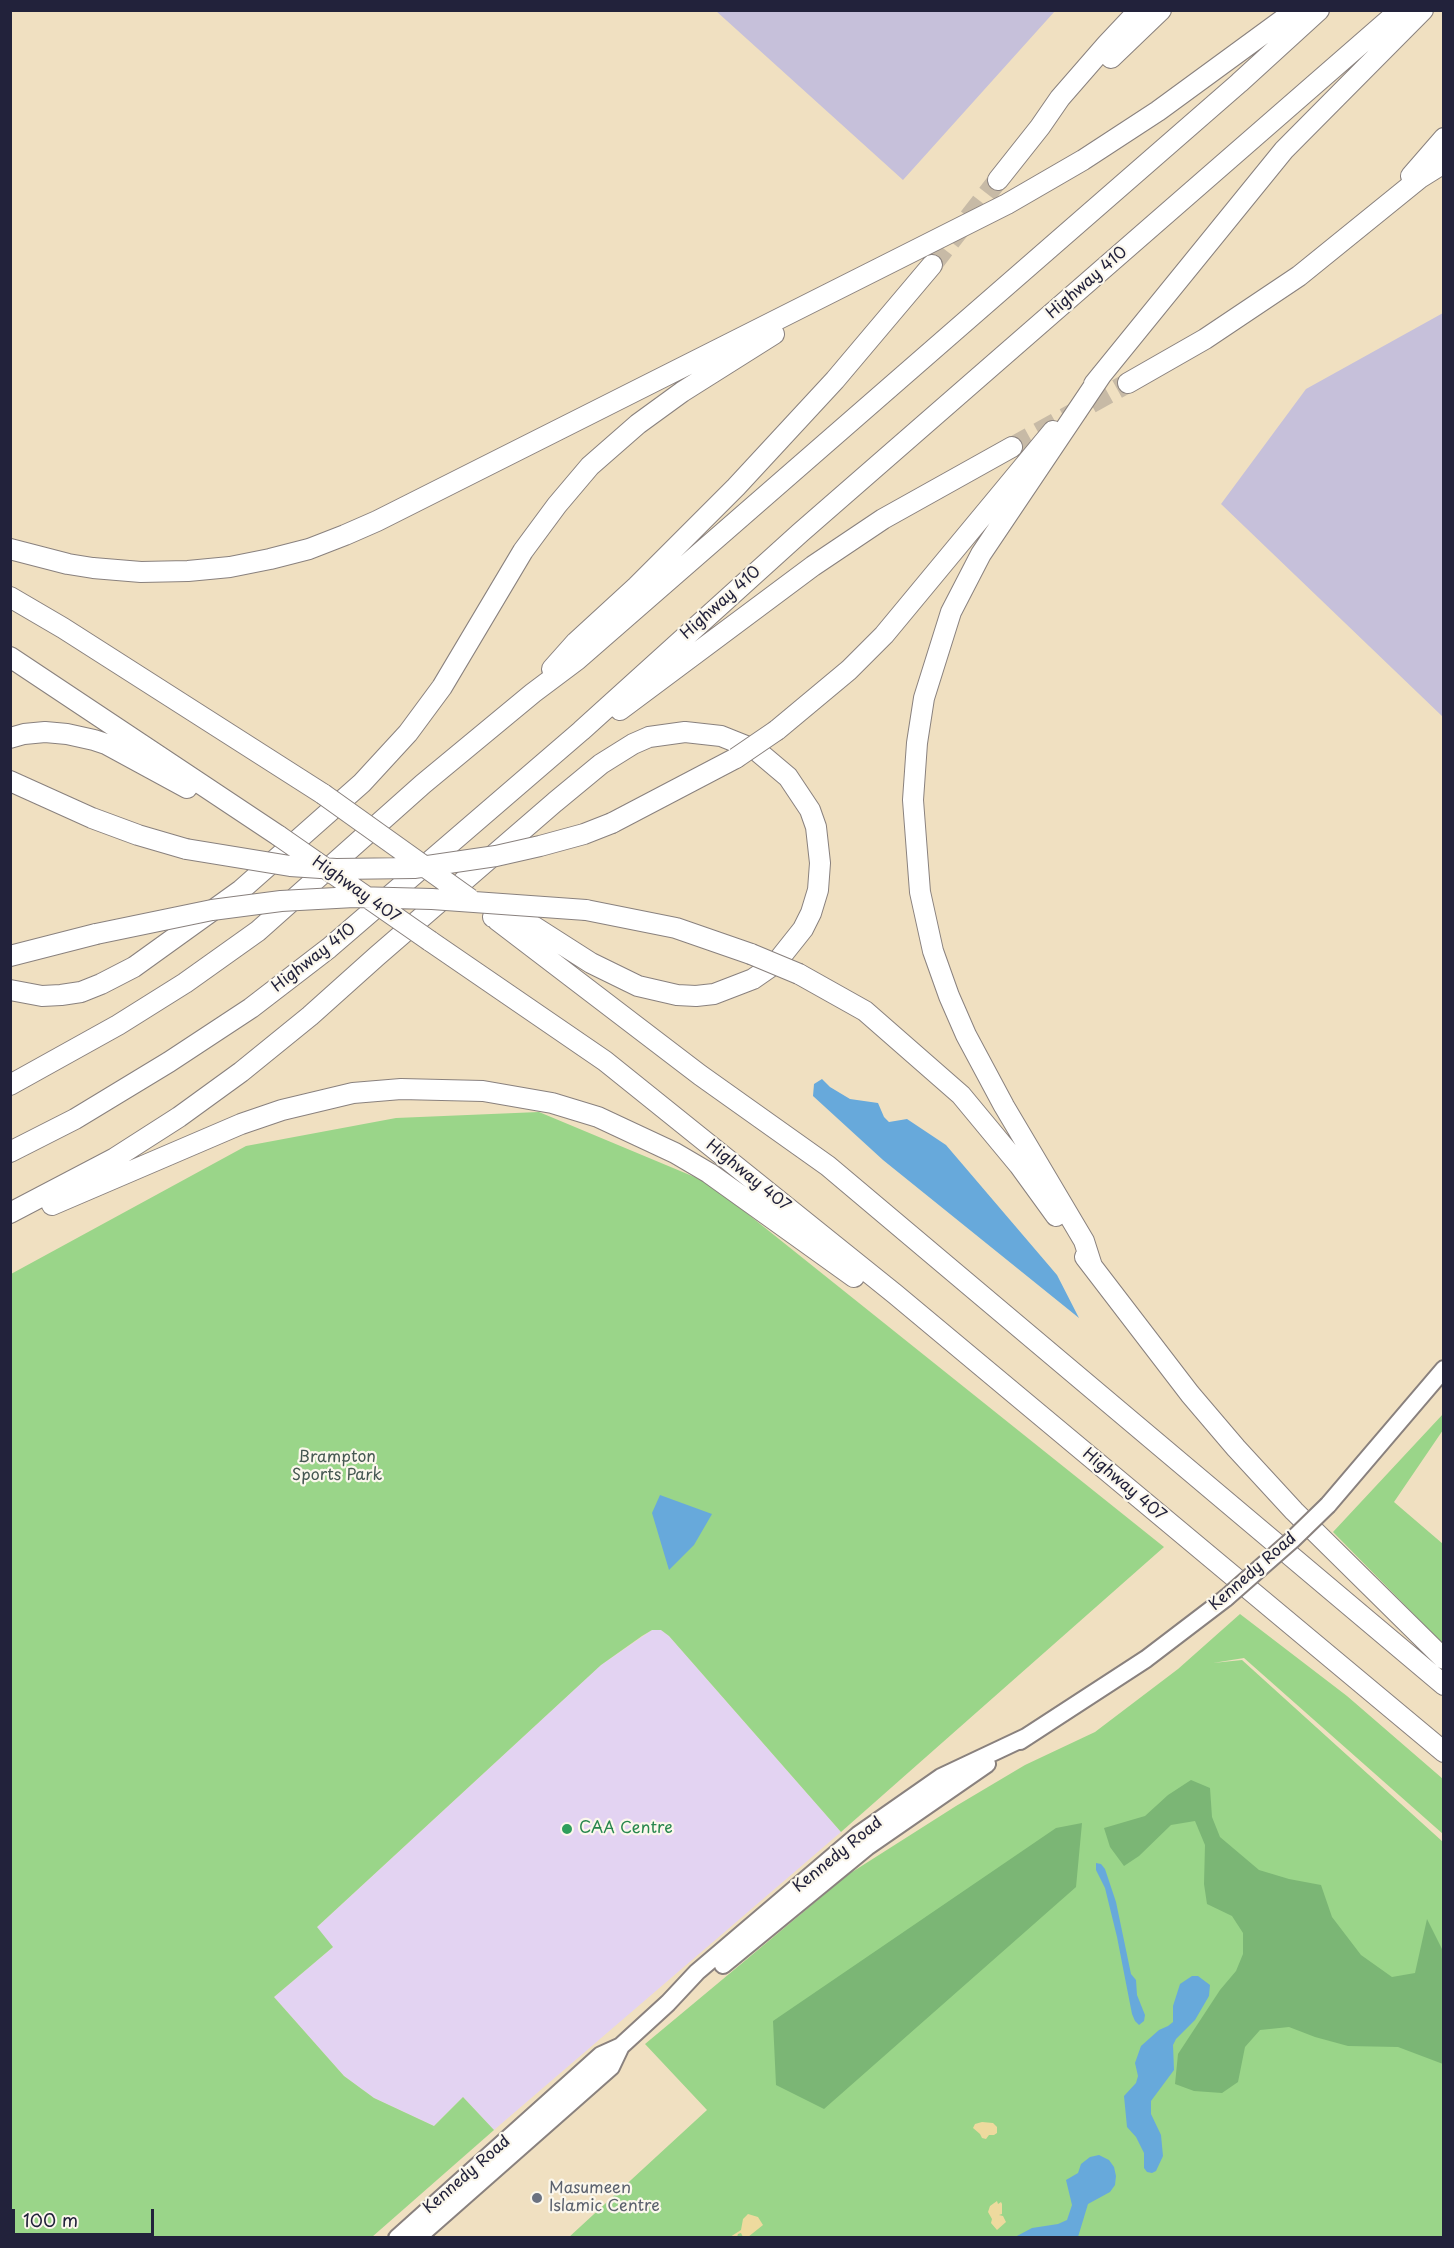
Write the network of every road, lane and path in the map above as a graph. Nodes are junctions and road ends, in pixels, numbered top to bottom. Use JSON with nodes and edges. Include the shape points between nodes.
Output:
{"nodes":[{"id":1,"x":1139,"y":10,"type":"edge"},
{"id":2,"x":1161,"y":10,"type":"edge"},
{"id":3,"x":1296,"y":10,"type":"edge"},
{"id":4,"x":1319,"y":10,"type":"edge"},
{"id":5,"x":1400,"y":10,"type":"edge"},
{"id":6,"x":1423,"y":10,"type":"edge"},
{"id":7,"x":1040,"y":127,"type":"junction"},
{"id":8,"x":1443,"y":138,"type":"edge"},
{"id":9,"x":1443,"y":163,"type":"edge"},
{"id":10,"x":998,"y":180,"type":"tunnel mouth"},
{"id":11,"x":1388,"y":203,"type":"junction"},
{"id":12,"x":932,"y":265,"type":"tunnel mouth"},
{"id":13,"x":837,"y":290,"type":"junction"},
{"id":14,"x":1102,"y":374,"type":"junction"},
{"id":15,"x":1128,"y":383,"type":"tunnel mouth"},
{"id":16,"x":1012,"y":447,"type":"tunnel mouth"},
{"id":17,"x":10,"y":549,"type":"edge"},
{"id":18,"x":10,"y":597,"type":"edge"},
{"id":19,"x":10,"y":657,"type":"edge"},
{"id":20,"x":533,"y":693,"type":"junction"},
{"id":21,"x":581,"y":731,"type":"junction"},
{"id":22,"x":10,"y":738,"type":"edge"},
{"id":23,"x":10,"y":781,"type":"edge"},
{"id":24,"x":221,"y":797,"type":"junction"},
{"id":25,"x":493,"y":917,"type":"junction"},
{"id":26,"x":10,"y":956,"type":"edge"},
{"id":27,"x":10,"y":990,"type":"edge"},
{"id":28,"x":10,"y":1084,"type":"edge"},
{"id":29,"x":10,"y":1152,"type":"edge"},
{"id":30,"x":10,"y":1213,"type":"edge"},
{"id":31,"x":10,"y":1221,"type":"edge"},
{"id":32,"x":1092,"y":1266,"type":"junction"},
{"id":33,"x":895,"y":1294,"type":"junction"},
{"id":34,"x":1443,"y":1369,"type":"edge"},
{"id":35,"x":1443,"y":1659,"type":"edge"},
{"id":36,"x":1443,"y":1685,"type":"edge"},
{"id":37,"x":1443,"y":1752,"type":"edge"},
{"id":38,"x":621,"y":2046,"type":"junction"},
{"id":39,"x":397,"y":2238,"type":"edge"},
{"id":40,"x":417,"y":2238,"type":"edge"}],
"edges":[{"from":1,"to":7,"type":"highway","via":[[1060,98]]},
{"from":2,"to":7,"type":"highway"},
{"from":3,"to":13,"type":"highway","via":[[1199,82],[1083,160],[1007,204]]},
{"from":4,"to":20,"type":"highway","via":[[604,637]]},
{"from":5,"to":21,"type":"highway","name":"Highway 410","via":[[809,525]]},
{"from":6,"to":14,"type":"highway","via":[[1284,150]]},
{"from":7,"to":10,"type":"highway"},
{"from":8,"to":11,"type":"highway"},
{"from":9,"to":11,"type":"highway"},
{"from":11,"to":15,"type":"highway","via":[[1299,276],[1205,339]]},
{"from":12,"to":20,"type":"highway","via":[[835,380],[736,487],[576,642]]},
{"from":13,"to":17,"type":"highway","via":[[377,521],[309,549],[188,572],[141,572],[68,564]]},
{"from":13,"to":27,"type":"highway","via":[[817,307],[682,392],[590,466],[523,551],[442,687],[408,733],[362,783],[241,890],[134,967],[101,984],[61,995]]},
{"from":14,"to":23,"type":"highway","bridge":true,"via":[[884,635],[849,670],[777,730],[736,758],[584,834],[518,851],[414,868],[290,866],[186,849],[138,835]]},
{"from":14,"to":32,"type":"highway","via":[[993,537],[951,612],[924,698],[913,800],[920,892],[933,951],[949,996],[1004,1106],[1084,1241]]},
{"from":16,"to":21,"type":"highway","via":[[883,519],[728,628],[622,710]]},
{"from":18,"to":25,"type":"highway","bridge":true,"via":[[322,794]]},
{"from":19,"to":24,"type":"highway","name":"Highway 407"},
{"from":20,"to":28,"type":"highway","via":[[423,784],[258,931],[118,1025]]},
{"from":21,"to":29,"type":"highway","name":"Highway 410","via":[[329,948],[251,1008],[75,1119]]},
{"from":22,"to":24,"type":"highway","via":[[45,732],[93,740],[189,789]]},
{"from":24,"to":33,"type":"highway","name":"Highway 407","bridge":true,"via":[[604,1061]]},
{"from":25,"to":30,"type":"highway","via":[[530,924],[591,963],[638,986],[677,995],[714,994],[753,979],[776,963],[803,930],[818,890],[816,827],[810,810],[788,777],[756,750],[722,736],[685,732],[649,737],[633,744],[571,789],[241,1072],[115,1158]]},
{"from":25,"to":36,"type":"highway","via":[[700,1075],[828,1166]]},
{"from":26,"to":32,"type":"highway","bridge":true,"via":[[212,910],[354,897],[586,910],[676,928],[799,974],[865,1011],[961,1095]]},
{"from":31,"to":33,"type":"highway","via":[[282,1110],[353,1093],[401,1089],[483,1091],[552,1103],[644,1137],[709,1173],[870,1289]]},
{"from":32,"to":35,"type":"highway","via":[[1190,1395],[1236,1448]]},
{"from":33,"to":37,"type":"highway","name":"Highway 407"},
{"from":34,"to":38,"type":"main road","name":"Kennedy Road","bridge":true,"via":[[1329,1505],[1226,1598],[1146,1659],[1028,1736],[941,1777],[858,1835],[697,1972]]},
{"from":38,"to":39,"type":"main road","name":"Kennedy Road","via":[[601,2055]]},
{"from":38,"to":40,"type":"main road","name":"Kennedy Road","via":[[611,2067]]}]}
